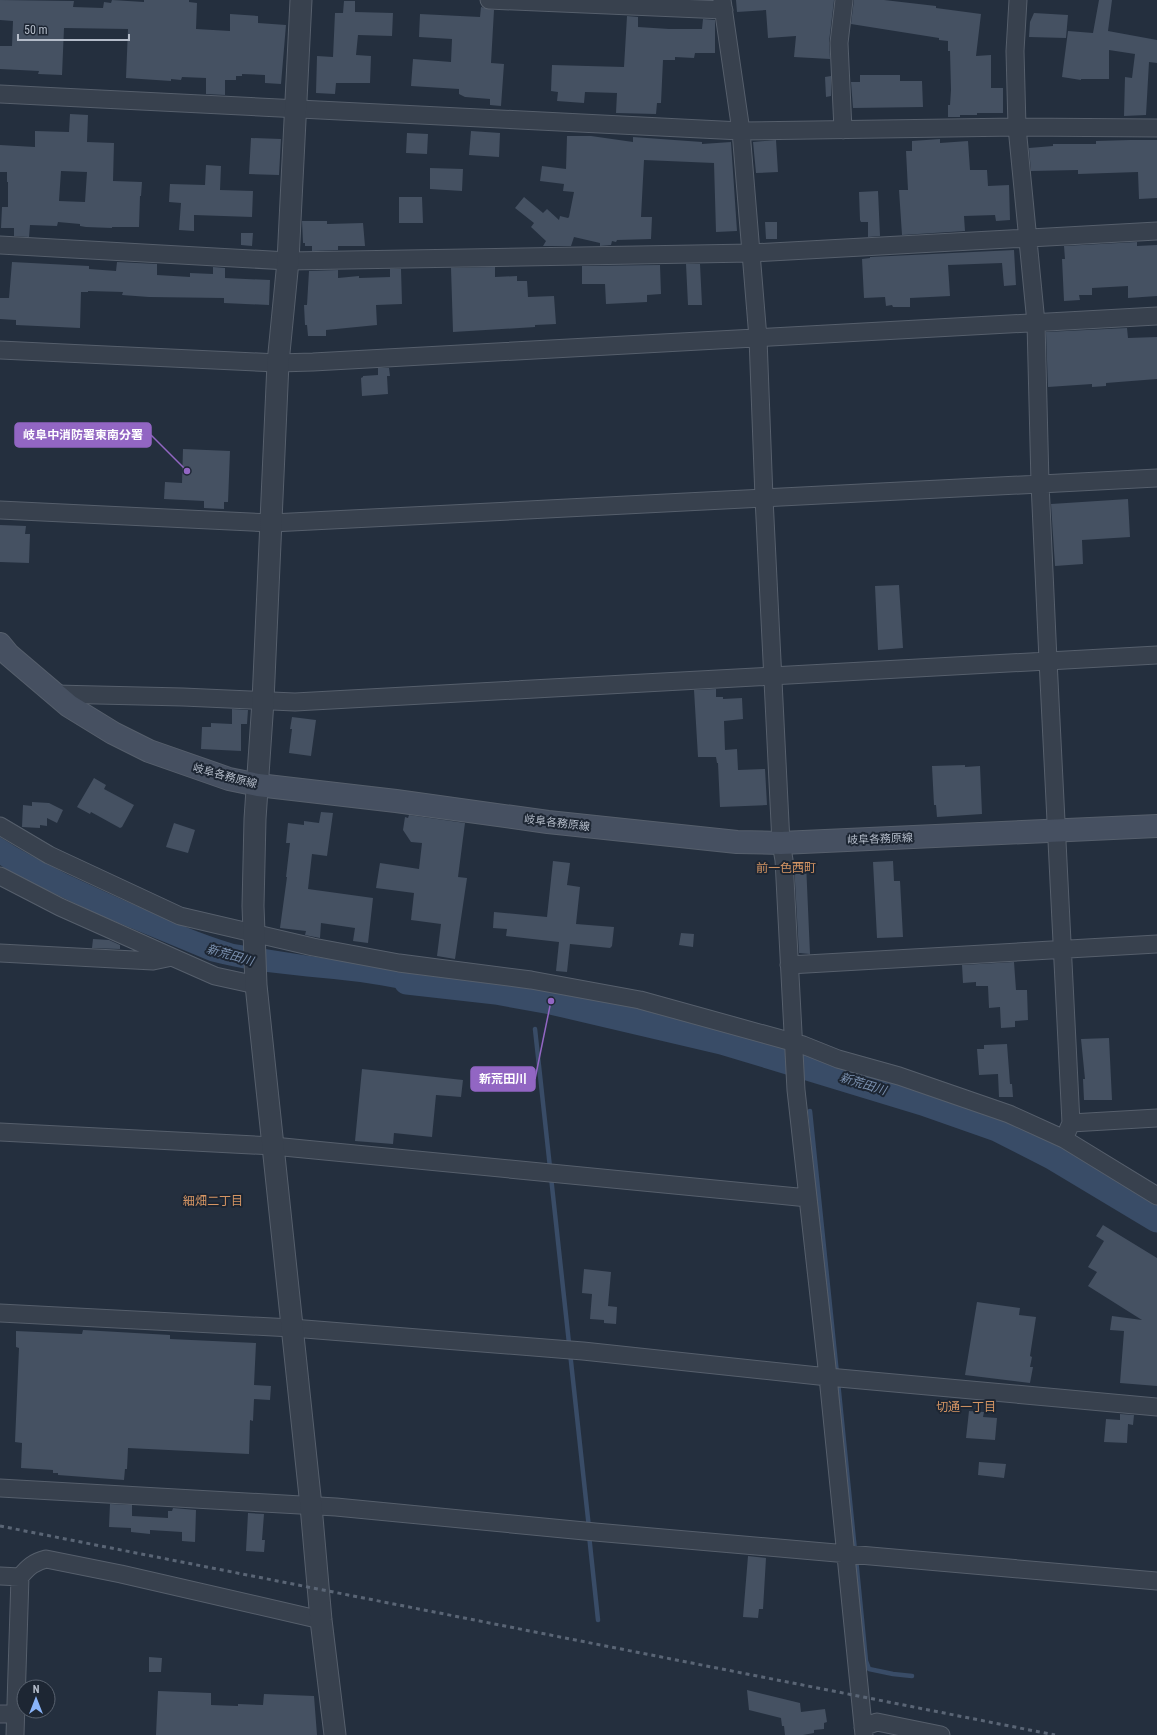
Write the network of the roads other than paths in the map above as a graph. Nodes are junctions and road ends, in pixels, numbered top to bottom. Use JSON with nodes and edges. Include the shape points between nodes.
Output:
{"nodes":[{"id":1,"x":301,"y":0,"type":"edge"},
{"id":2,"x":489,"y":0,"type":"edge"},
{"id":3,"x":844,"y":0,"type":"edge"},
{"id":4,"x":1018,"y":0,"type":"edge"},
{"id":5,"x":723,"y":5,"type":"edge"},
{"id":6,"x":0,"y":94,"type":"edge"},
{"id":7,"x":296,"y":108,"type":"junction"},
{"id":8,"x":1017,"y":127,"type":"junction"},
{"id":9,"x":1157,"y":128,"type":"edge"},
{"id":10,"x":843,"y":130,"type":"junction"},
{"id":11,"x":741,"y":131,"type":"junction"},
{"id":12,"x":1157,"y":231,"type":"edge"},
{"id":13,"x":1027,"y":238,"type":"junction"},
{"id":14,"x":0,"y":245,"type":"edge"},
{"id":15,"x":751,"y":253,"type":"junction"},
{"id":16,"x":288,"y":261,"type":"junction"},
{"id":17,"x":1157,"y":316,"type":"edge"},
{"id":18,"x":1036,"y":323,"type":"junction"},
{"id":19,"x":758,"y":338,"type":"junction"},
{"id":20,"x":0,"y":350,"type":"edge"},
{"id":21,"x":278,"y":363,"type":"junction"},
{"id":22,"x":1157,"y":478,"type":"edge"},
{"id":23,"x":1040,"y":483,"type":"junction"},
{"id":24,"x":764,"y":498,"type":"junction"},
{"id":25,"x":0,"y":510,"type":"edge"},
{"id":26,"x":272,"y":523,"type":"junction"},
{"id":27,"x":0,"y":644,"type":"edge"},
{"id":28,"x":1157,"y":655,"type":"edge"},
{"id":29,"x":1048,"y":660,"type":"junction"},
{"id":30,"x":772,"y":676,"type":"junction"},
{"id":31,"x":55,"y":694,"type":"junction"},
{"id":32,"x":263,"y":701,"type":"junction"},
{"id":33,"x":258,"y":785,"type":"junction"},
{"id":34,"x":0,"y":826,"type":"edge"},
{"id":35,"x":1157,"y":826,"type":"edge"},
{"id":36,"x":1057,"y":832,"type":"junction"},
{"id":37,"x":780,"y":843,"type":"junction"},
{"id":38,"x":0,"y":876,"type":"edge"},
{"id":39,"x":253,"y":938,"type":"junction"},
{"id":40,"x":1157,"y":944,"type":"edge"},
{"id":41,"x":1062,"y":949,"type":"junction"},
{"id":42,"x":0,"y":953,"type":"edge"},
{"id":43,"x":172,"y":957,"type":"junction"},
{"id":44,"x":789,"y":964,"type":"junction"},
{"id":45,"x":256,"y":982,"type":"junction"},
{"id":46,"x":793,"y":1046,"type":"junction"},
{"id":47,"x":1157,"y":1118,"type":"edge"},
{"id":48,"x":1071,"y":1123,"type":"junction"},
{"id":49,"x":0,"y":1132,"type":"edge"},
{"id":50,"x":1064,"y":1139,"type":"junction"},
{"id":51,"x":273,"y":1146,"type":"junction"},
{"id":52,"x":1157,"y":1196,"type":"edge"},
{"id":53,"x":808,"y":1198,"type":"junction"},
{"id":54,"x":0,"y":1313,"type":"edge"},
{"id":55,"x":292,"y":1328,"type":"junction"},
{"id":56,"x":828,"y":1377,"type":"junction"},
{"id":57,"x":1157,"y":1407,"type":"edge"},
{"id":58,"x":0,"y":1488,"type":"edge"},
{"id":59,"x":311,"y":1506,"type":"junction"},
{"id":60,"x":846,"y":1554,"type":"junction"},
{"id":61,"x":0,"y":1576,"type":"edge"},
{"id":62,"x":20,"y":1577,"type":"junction"},
{"id":63,"x":1157,"y":1581,"type":"edge"},
{"id":64,"x":321,"y":1620,"type":"junction"},
{"id":65,"x":8,"y":1714,"type":"edge"},
{"id":66,"x":864,"y":1731,"type":"edge"},
{"id":67,"x":15,"y":1735,"type":"edge"},
{"id":68,"x":334,"y":1735,"type":"edge"},
{"id":69,"x":941,"y":1735,"type":"edge"}],
"edges":[{"from":1,"to":7,"type":"street"},
{"from":2,"to":5,"type":"street"},
{"from":3,"to":10,"type":"street","via":[[839,43]]},
{"from":4,"to":8,"type":"street","via":[[1015,51]]},
{"from":5,"to":11,"type":"street"},
{"from":6,"to":7,"type":"street"},
{"from":7,"to":11,"type":"street"},
{"from":7,"to":16,"type":"street"},
{"from":8,"to":9,"type":"street"},
{"from":8,"to":10,"type":"street"},
{"from":8,"to":13,"type":"street"},
{"from":10,"to":11,"type":"street"},
{"from":11,"to":15,"type":"street"},
{"from":12,"to":13,"type":"street"},
{"from":13,"to":15,"type":"street"},
{"from":13,"to":18,"type":"street"},
{"from":14,"to":16,"type":"street"},
{"from":15,"to":16,"type":"street"},
{"from":15,"to":19,"type":"street"},
{"from":16,"to":21,"type":"street"},
{"from":17,"to":18,"type":"street"},
{"from":18,"to":19,"type":"street"},
{"from":18,"to":23,"type":"street"},
{"from":19,"to":21,"type":"street"},
{"from":19,"to":24,"type":"street"},
{"from":20,"to":21,"type":"street"},
{"from":21,"to":26,"type":"street"},
{"from":22,"to":23,"type":"street"},
{"from":23,"to":24,"type":"street"},
{"from":23,"to":29,"type":"street"},
{"from":24,"to":26,"type":"street"},
{"from":24,"to":30,"type":"street"},
{"from":25,"to":26,"type":"street"},
{"from":26,"to":32,"type":"street"},
{"from":27,"to":31,"type":"main road","name":"岐阜各務原線","via":[[9,655]]},
{"from":28,"to":29,"type":"street"},
{"from":29,"to":30,"type":"street"},
{"from":29,"to":36,"type":"street"},
{"from":30,"to":32,"type":"street","via":[[295,702]]},
{"from":30,"to":37,"type":"street"},
{"from":31,"to":32,"type":"street"},
{"from":31,"to":33,"type":"main road","name":"岐阜各務原線","via":[[69,706],[113,733],[149,751],[222,777]]},
{"from":32,"to":33,"type":"street"},
{"from":33,"to":37,"type":"main road","name":"岐阜各務原線","via":[[396,800],[556,823],[737,842]]},
{"from":33,"to":39,"type":"street"},
{"from":34,"to":39,"type":"street","via":[[49,855],[180,916]]},
{"from":35,"to":36,"type":"main road","name":"岐阜各務原線"},
{"from":36,"to":37,"type":"main road","name":"岐阜各務原線"},
{"from":36,"to":41,"type":"street"},
{"from":37,"to":44,"type":"street","via":[[784,860]]},
{"from":38,"to":43,"type":"street","via":[[60,907]]},
{"from":39,"to":45,"type":"street"},
{"from":39,"to":46,"type":"street","via":[[399,963],[531,980],[640,1000]]},
{"from":40,"to":41,"type":"street"},
{"from":41,"to":44,"type":"street"},
{"from":41,"to":48,"type":"street"},
{"from":42,"to":43,"type":"street","via":[[153,961]]},
{"from":43,"to":45,"type":"street","via":[[215,976]]},
{"from":44,"to":46,"type":"street"},
{"from":45,"to":51,"type":"street"},
{"from":46,"to":50,"type":"street","via":[[899,1076],[1009,1114]]},
{"from":46,"to":53,"type":"street"},
{"from":47,"to":48,"type":"street"},
{"from":48,"to":50,"type":"street"},
{"from":49,"to":51,"type":"street"},
{"from":50,"to":52,"type":"street"},
{"from":51,"to":53,"type":"street"},
{"from":51,"to":55,"type":"street"},
{"from":53,"to":56,"type":"street"},
{"from":54,"to":55,"type":"street"},
{"from":55,"to":56,"type":"street","via":[[583,1351]]},
{"from":55,"to":59,"type":"street"},
{"from":56,"to":57,"type":"street"},
{"from":56,"to":60,"type":"street"},
{"from":58,"to":59,"type":"street"},
{"from":59,"to":60,"type":"street"},
{"from":59,"to":64,"type":"street"},
{"from":60,"to":63,"type":"street"},
{"from":60,"to":66,"type":"street"},
{"from":61,"to":62,"type":"street"},
{"from":62,"to":64,"type":"street","via":[[28,1567],[46,1560],[122,1574]]},
{"from":62,"to":65,"type":"street"},
{"from":64,"to":68,"type":"street"},
{"from":65,"to":67,"type":"street"},
{"from":66,"to":69,"type":"street","via":[[877,1722]]}]}
